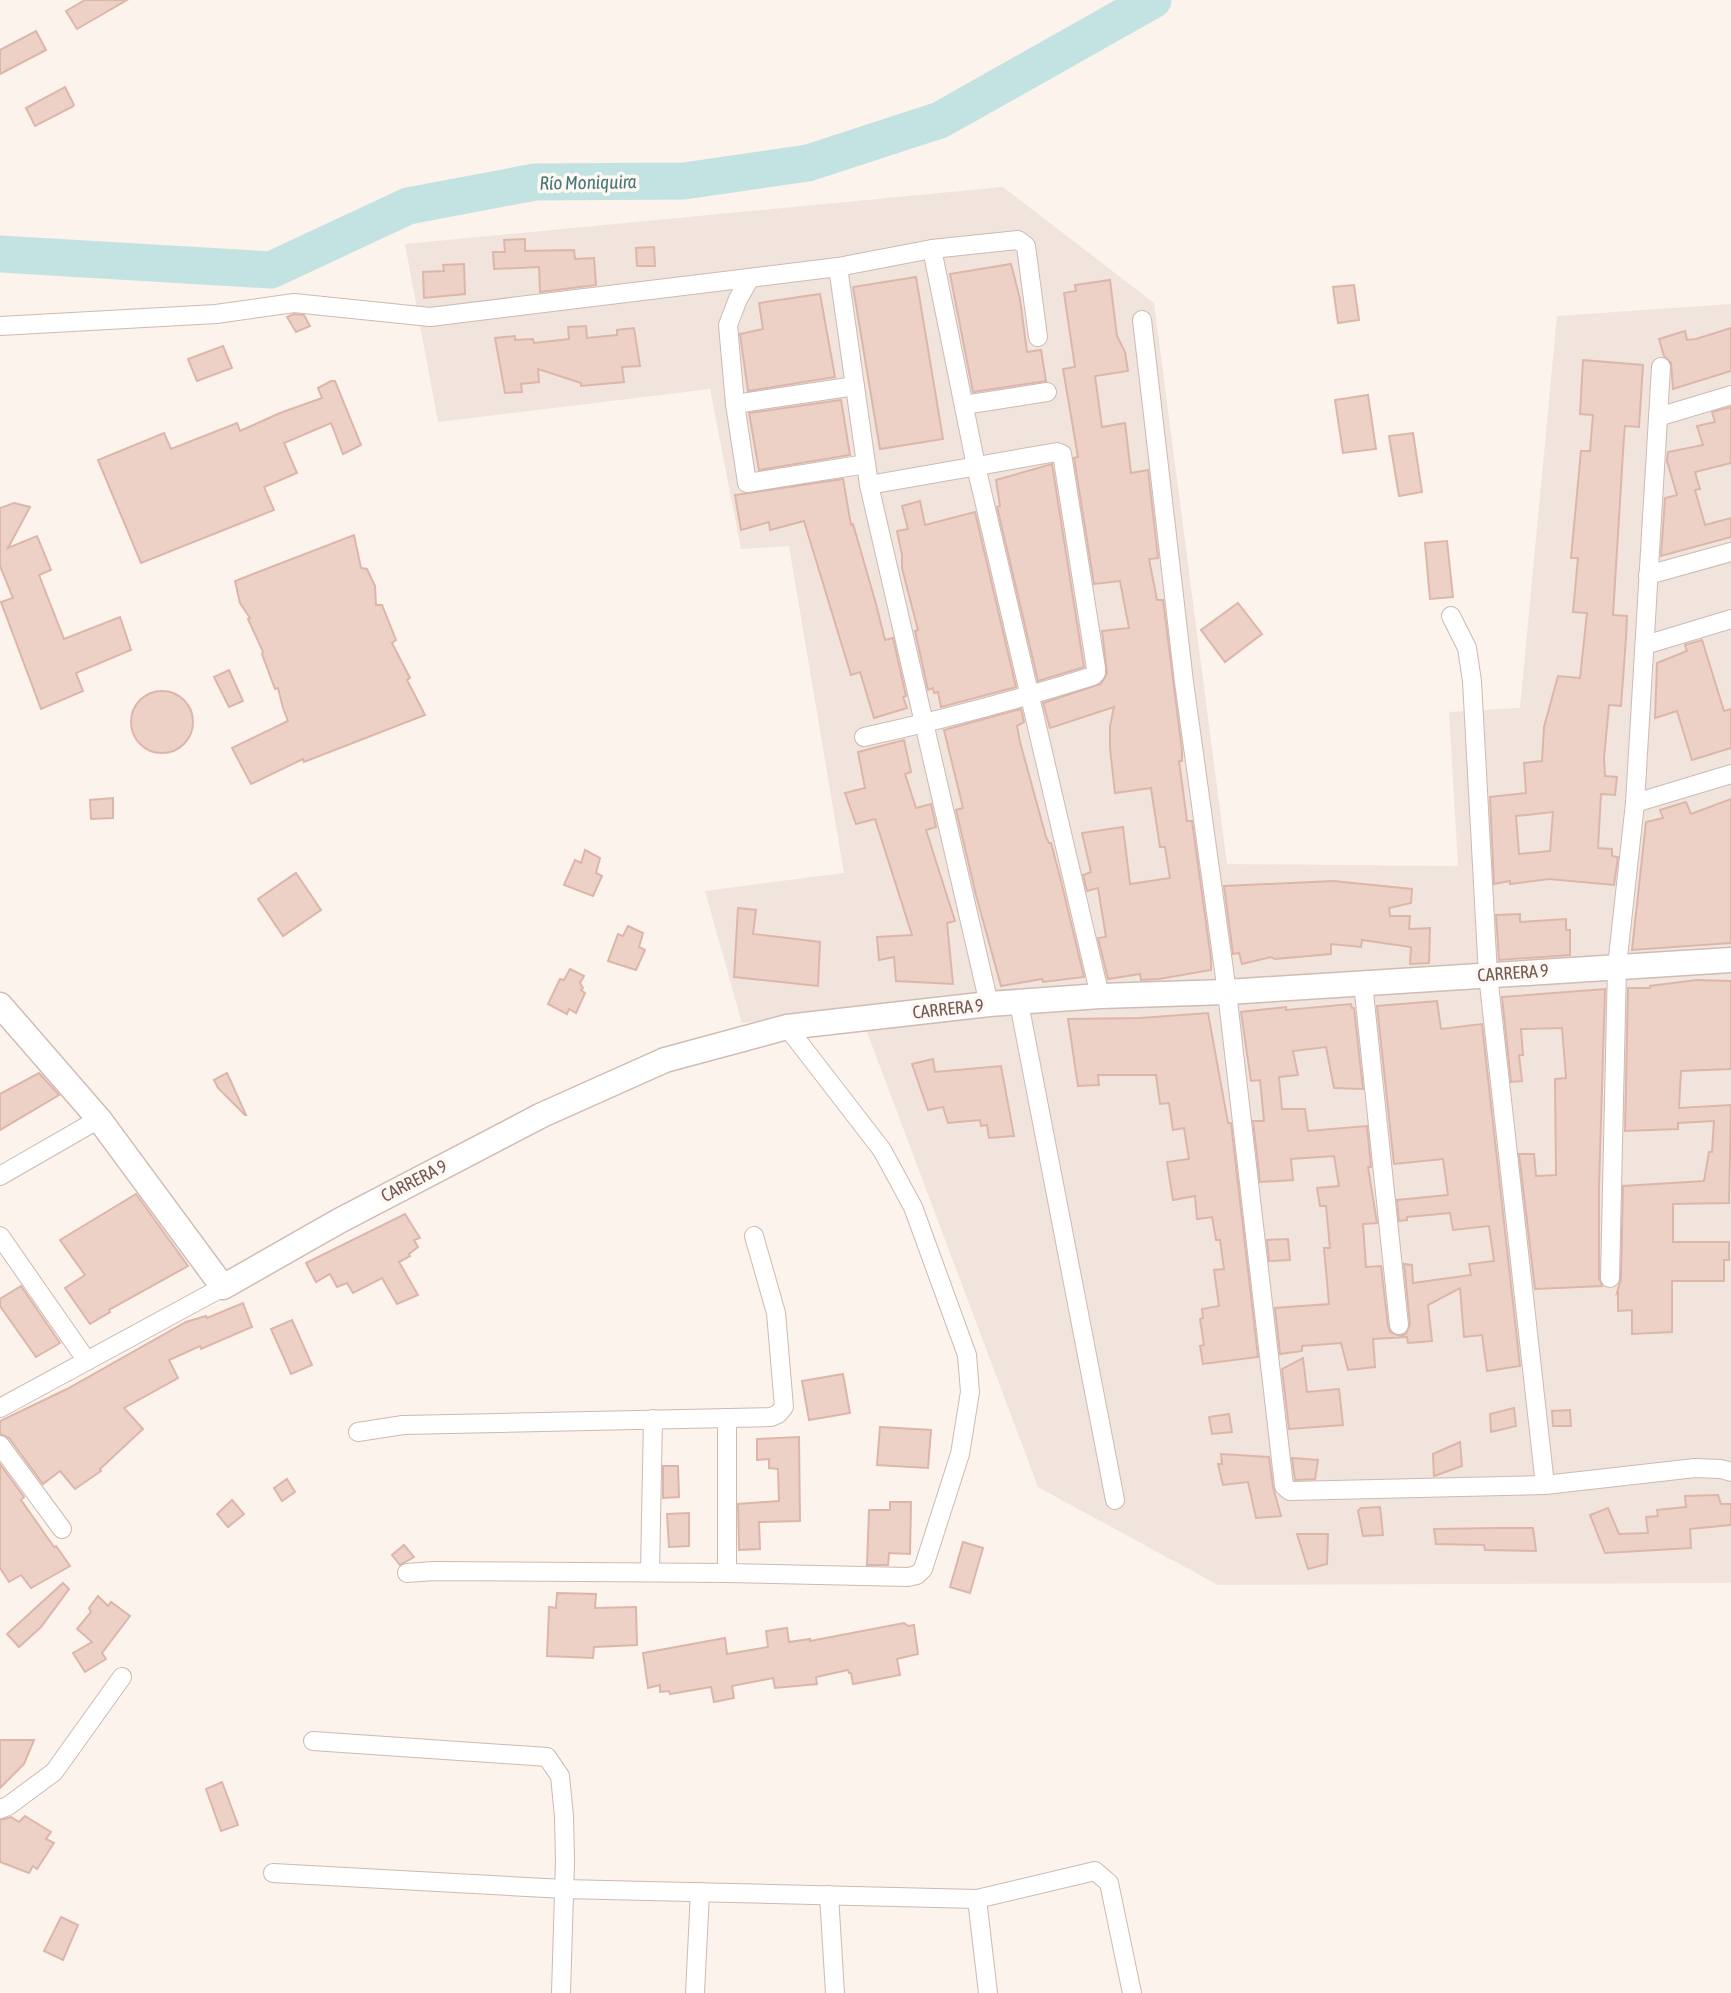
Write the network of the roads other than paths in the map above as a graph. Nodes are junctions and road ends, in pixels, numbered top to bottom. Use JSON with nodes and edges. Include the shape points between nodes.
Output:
{"nodes":[{"id":1,"x":932,"y":249,"type":"junction"},
{"id":2,"x":838,"y":267,"type":"junction"},
{"id":3,"x":750,"y":278,"type":"junction"},
{"id":4,"x":1142,"y":320,"type":"dead end"},
{"id":5,"x":0,"y":326,"type":"edge"},
{"id":6,"x":1038,"y":337,"type":"dead end"},
{"id":7,"x":1661,"y":368,"type":"dead end"},
{"id":8,"x":855,"y":386,"type":"junction"},
{"id":9,"x":1047,"y":392,"type":"dead end"},
{"id":10,"x":1731,"y":395,"type":"edge"},
{"id":11,"x":735,"y":404,"type":"junction"},
{"id":12,"x":964,"y":405,"type":"junction"},
{"id":13,"x":1658,"y":417,"type":"junction"},
{"id":14,"x":866,"y":464,"type":"junction"},
{"id":15,"x":976,"y":466,"type":"junction"},
{"id":16,"x":869,"y":485,"type":"junction"},
{"id":17,"x":1731,"y":552,"type":"edge"},
{"id":18,"x":1648,"y":575,"type":"junction"},
{"id":19,"x":1451,"y":616,"type":"dead end"},
{"id":20,"x":1731,"y":619,"type":"edge"},
{"id":21,"x":1645,"y":645,"type":"junction"},
{"id":22,"x":1030,"y":695,"type":"junction"},
{"id":23,"x":924,"y":724,"type":"junction"},
{"id":24,"x":864,"y":737,"type":"dead end"},
{"id":25,"x":1731,"y":774,"type":"edge"},
{"id":26,"x":1635,"y":803,"type":"junction"},
{"id":27,"x":1731,"y":960,"type":"edge"},
{"id":28,"x":1617,"y":966,"type":"junction"},
{"id":29,"x":1488,"y":975,"type":"junction"},
{"id":30,"x":1363,"y":983,"type":"junction"},
{"id":31,"x":1227,"y":992,"type":"junction"},
{"id":32,"x":1100,"y":996,"type":"junction"},
{"id":33,"x":1019,"y":1003,"type":"junction"},
{"id":34,"x":989,"y":1004,"type":"junction"},
{"id":35,"x":0,"y":1005,"type":"edge"},
{"id":36,"x":787,"y":1027,"type":"junction"},
{"id":37,"x":99,"y":1119,"type":"junction"},
{"id":38,"x":0,"y":1176,"type":"edge"},
{"id":39,"x":754,"y":1236,"type":"dead end"},
{"id":40,"x":0,"y":1237,"type":"edge"},
{"id":41,"x":1610,"y":1278,"type":"dead end"},
{"id":42,"x":223,"y":1287,"type":"junction"},
{"id":43,"x":1399,"y":1325,"type":"dead end"},
{"id":44,"x":87,"y":1361,"type":"junction"},
{"id":45,"x":0,"y":1408,"type":"edge"},
{"id":46,"x":727,"y":1418,"type":"junction"},
{"id":47,"x":653,"y":1419,"type":"junction"},
{"id":48,"x":358,"y":1432,"type":"dead end"},
{"id":49,"x":0,"y":1445,"type":"edge"},
{"id":50,"x":1731,"y":1472,"type":"edge"},
{"id":51,"x":1545,"y":1485,"type":"junction"},
{"id":52,"x":1115,"y":1500,"type":"dead end"},
{"id":53,"x":62,"y":1529,"type":"dead end"},
{"id":54,"x":650,"y":1572,"type":"junction"},
{"id":55,"x":407,"y":1573,"type":"dead end"},
{"id":56,"x":727,"y":1573,"type":"junction"},
{"id":57,"x":122,"y":1677,"type":"dead end"},
{"id":58,"x":313,"y":1741,"type":"dead end"},
{"id":59,"x":0,"y":1809,"type":"edge"},
{"id":60,"x":273,"y":1873,"type":"dead end"},
{"id":61,"x":564,"y":1889,"type":"junction"},
{"id":62,"x":700,"y":1892,"type":"junction"},
{"id":63,"x":829,"y":1895,"type":"junction"},
{"id":64,"x":977,"y":1899,"type":"junction"},
{"id":65,"x":561,"y":1993,"type":"edge"},
{"id":66,"x":695,"y":1993,"type":"edge"},
{"id":67,"x":835,"y":1993,"type":"edge"},
{"id":68,"x":988,"y":1993,"type":"edge"},
{"id":69,"x":1132,"y":1993,"type":"edge"}],
"edges":[{"from":1,"to":2,"type":"street"},
{"from":1,"to":6,"type":"street","via":[[1023,241]]},
{"from":1,"to":12,"type":"street"},
{"from":2,"to":3,"type":"street"},
{"from":2,"to":8,"type":"street"},
{"from":3,"to":5,"type":"street","via":[[430,317],[294,303],[216,314]]},
{"from":3,"to":11,"type":"street","via":[[728,325]]},
{"from":4,"to":31,"type":"street","via":[[1184,682]]},
{"from":7,"to":13,"type":"street"},
{"from":8,"to":11,"type":"street"},
{"from":8,"to":14,"type":"street"},
{"from":9,"to":12,"type":"street"},
{"from":10,"to":13,"type":"street"},
{"from":11,"to":14,"type":"street","via":[[747,483]]},
{"from":12,"to":15,"type":"street"},
{"from":13,"to":18,"type":"street"},
{"from":14,"to":16,"type":"street"},
{"from":15,"to":16,"type":"street"},
{"from":15,"to":22,"type":"street"},
{"from":15,"to":22,"type":"street","via":[[1057,452],[1065,459],[1096,673]]},
{"from":16,"to":23,"type":"street"},
{"from":17,"to":18,"type":"street"},
{"from":18,"to":21,"type":"street"},
{"from":19,"to":29,"type":"street","via":[[1467,648],[1472,681]]},
{"from":20,"to":21,"type":"street"},
{"from":21,"to":26,"type":"street"},
{"from":22,"to":23,"type":"street"},
{"from":22,"to":32,"type":"street"},
{"from":23,"to":24,"type":"street"},
{"from":23,"to":34,"type":"street"},
{"from":25,"to":26,"type":"street"},
{"from":26,"to":28,"type":"street"},
{"from":27,"to":28,"type":"main road","name":"CARRERA 9"},
{"from":28,"to":29,"type":"main road","name":"CARRERA 9"},
{"from":28,"to":41,"type":"street"},
{"from":29,"to":30,"type":"main road","name":"CARRERA 9"},
{"from":29,"to":51,"type":"street"},
{"from":30,"to":31,"type":"main road","name":"CARRERA 9"},
{"from":30,"to":43,"type":"street"},
{"from":31,"to":32,"type":"main road","name":"CARRERA 9"},
{"from":31,"to":51,"type":"street","via":[[1284,1486],[1290,1490]]},
{"from":32,"to":33,"type":"main road","name":"CARRERA 9"},
{"from":33,"to":34,"type":"main road","name":"CARRERA 9"},
{"from":33,"to":52,"type":"street"},
{"from":34,"to":36,"type":"main road","name":"CARRERA 9"},
{"from":35,"to":37,"type":"main road"},
{"from":36,"to":42,"type":"main road","name":"CARRERA 9","via":[[665,1060],[542,1115],[339,1220]]},
{"from":36,"to":56,"type":"street","via":[[882,1150],[913,1207],[967,1355],[971,1392],[960,1454],[923,1569],[917,1575]]},
{"from":37,"to":38,"type":"street"},
{"from":37,"to":42,"type":"main road"},
{"from":39,"to":46,"type":"street","via":[[776,1312],[783,1407],[771,1417]]},
{"from":40,"to":44,"type":"street"},
{"from":42,"to":44,"type":"street"},
{"from":44,"to":45,"type":"street"},
{"from":46,"to":47,"type":"street"},
{"from":46,"to":56,"type":"street"},
{"from":47,"to":48,"type":"street","via":[[403,1425]]},
{"from":47,"to":54,"type":"street"},
{"from":49,"to":53,"type":"street"},
{"from":50,"to":51,"type":"street","via":[[1695,1468]]},
{"from":54,"to":55,"type":"street"},
{"from":54,"to":56,"type":"street"},
{"from":57,"to":59,"type":"street","via":[[54,1772]]},
{"from":58,"to":61,"type":"street","via":[[547,1757],[560,1776]]},
{"from":60,"to":61,"type":"street"},
{"from":61,"to":62,"type":"street"},
{"from":61,"to":65,"type":"street"},
{"from":62,"to":63,"type":"street"},
{"from":62,"to":66,"type":"street"},
{"from":63,"to":64,"type":"street"},
{"from":63,"to":67,"type":"street"},
{"from":64,"to":68,"type":"street"},
{"from":64,"to":69,"type":"street","via":[[1095,1871],[1109,1883]]}]}
